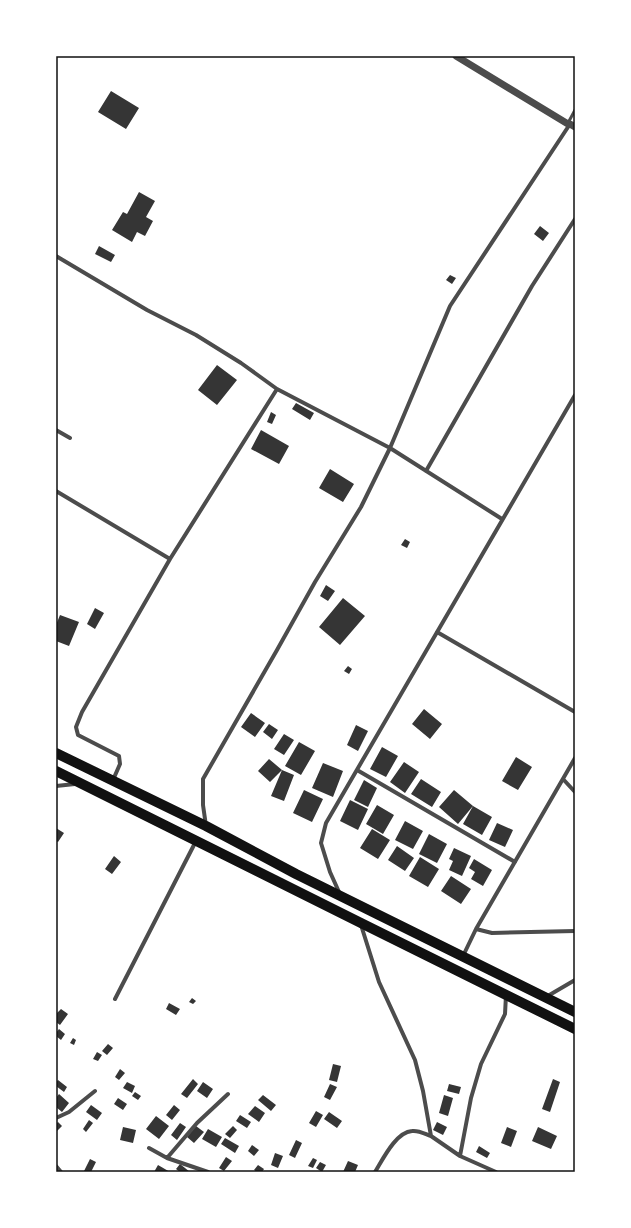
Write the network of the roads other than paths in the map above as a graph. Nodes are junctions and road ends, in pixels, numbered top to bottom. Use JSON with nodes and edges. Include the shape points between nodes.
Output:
{"nodes":[{"id":1,"x":456,"y":56,"type":"edge"},
{"id":2,"x":575,"y":110,"type":"edge"},
{"id":3,"x":571,"y":125,"type":"edge"},
{"id":4,"x":575,"y":218,"type":"edge"},
{"id":5,"x":56,"y":256,"type":"edge"},
{"id":6,"x":277,"y":389,"type":"junction"},
{"id":7,"x":575,"y":395,"type":"edge"},
{"id":8,"x":56,"y":430,"type":"edge"},
{"id":9,"x":70,"y":438,"type":"dead end"},
{"id":10,"x":390,"y":448,"type":"junction"},
{"id":11,"x":426,"y":471,"type":"junction"},
{"id":12,"x":56,"y":491,"type":"edge"},
{"id":13,"x":502,"y":519,"type":"junction"},
{"id":14,"x":170,"y":559,"type":"junction"},
{"id":15,"x":437,"y":632,"type":"junction"},
{"id":16,"x":575,"y":712,"type":"edge"},
{"id":17,"x":56,"y":753,"type":"edge"},
{"id":18,"x":575,"y":758,"type":"edge"},
{"id":19,"x":357,"y":770,"type":"junction"},
{"id":20,"x":56,"y":771,"type":"edge"},
{"id":21,"x":563,"y":779,"type":"junction"},
{"id":22,"x":112,"y":781,"type":"junction"},
{"id":23,"x":80,"y":783,"type":"junction"},
{"id":24,"x":56,"y":786,"type":"edge"},
{"id":25,"x":575,"y":792,"type":"edge"},
{"id":26,"x":206,"y":826,"type":"junction"},
{"id":27,"x":196,"y":841,"type":"junction"},
{"id":28,"x":515,"y":862,"type":"junction"},
{"id":29,"x":340,"y":895,"type":"junction"},
{"id":30,"x":361,"y":923,"type":"junction"},
{"id":31,"x":476,"y":929,"type":"junction"},
{"id":32,"x":575,"y":931,"type":"edge"},
{"id":33,"x":463,"y":957,"type":"junction"},
{"id":34,"x":575,"y":980,"type":"edge"},
{"id":35,"x":506,"y":994,"type":"junction"},
{"id":36,"x":546,"y":997,"type":"junction"},
{"id":37,"x":115,"y":999,"type":"dead end"},
{"id":38,"x":575,"y":1012,"type":"edge"},
{"id":39,"x":575,"y":1029,"type":"edge"},
{"id":40,"x":95,"y":1091,"type":"dead end"},
{"id":41,"x":228,"y":1094,"type":"dead end"},
{"id":42,"x":56,"y":1118,"type":"edge"},
{"id":43,"x":431,"y":1136,"type":"junction"},
{"id":44,"x":149,"y":1148,"type":"dead end"},
{"id":45,"x":460,"y":1156,"type":"junction"},
{"id":46,"x":167,"y":1158,"type":"junction"},
{"id":47,"x":56,"y":1166,"type":"edge"},
{"id":48,"x":61,"y":1172,"type":"edge"},
{"id":49,"x":208,"y":1172,"type":"edge"},
{"id":50,"x":375,"y":1172,"type":"edge"},
{"id":51,"x":496,"y":1172,"type":"edge"}],
"edges":[{"from":1,"to":3,"type":"street"},
{"from":2,"to":3,"type":"lane"},
{"from":3,"to":10,"type":"street","via":[[450,306]]},
{"from":4,"to":11,"type":"street","via":[[532,286]]},
{"from":5,"to":6,"type":"street","via":[[147,310],[196,335]]},
{"from":6,"to":10,"type":"street"},
{"from":6,"to":14,"type":"street"},
{"from":7,"to":13,"type":"street"},
{"from":8,"to":9,"type":"street"},
{"from":10,"to":11,"type":"street"},
{"from":10,"to":26,"type":"street","via":[[361,507],[315,582],[203,779]]},
{"from":11,"to":13,"type":"street"},
{"from":12,"to":14,"type":"street"},
{"from":13,"to":15,"type":"street"},
{"from":14,"to":22,"type":"street","via":[[82,712],[76,727],[78,735],[119,756],[120,764]]},
{"from":15,"to":16,"type":"street"},
{"from":15,"to":19,"type":"street"},
{"from":17,"to":22,"type":"main road"},
{"from":18,"to":21,"type":"street"},
{"from":19,"to":28,"type":"street"},
{"from":19,"to":29,"type":"street","via":[[326,822],[321,843]]},
{"from":20,"to":23,"type":"main road"},
{"from":21,"to":25,"type":"street"},
{"from":21,"to":28,"type":"street"},
{"from":22,"to":26,"type":"main road"},
{"from":23,"to":24,"type":"street"},
{"from":23,"to":27,"type":"main road"},
{"from":26,"to":29,"type":"main road"},
{"from":27,"to":30,"type":"main road"},
{"from":27,"to":37,"type":"street"},
{"from":28,"to":31,"type":"street"},
{"from":29,"to":33,"type":"main road"},
{"from":30,"to":35,"type":"main road"},
{"from":30,"to":43,"type":"street","via":[[379,982],[415,1060]]},
{"from":31,"to":32,"type":"street","via":[[492,933]]},
{"from":31,"to":33,"type":"street"},
{"from":33,"to":36,"type":"main road"},
{"from":34,"to":36,"type":"street"},
{"from":35,"to":39,"type":"main road"},
{"from":35,"to":45,"type":"street","via":[[505,1014],[481,1064],[471,1098]]},
{"from":36,"to":38,"type":"main road"},
{"from":40,"to":42,"type":"street","via":[[69,1112]]},
{"from":41,"to":46,"type":"street","via":[[197,1123]]},
{"from":43,"to":45,"type":"street"},
{"from":43,"to":50,"type":"street","via":[[419,1131],[405,1133],[390,1147]]},
{"from":44,"to":46,"type":"street"},
{"from":45,"to":51,"type":"street"},
{"from":46,"to":49,"type":"street"},
{"from":47,"to":48,"type":"street"}]}
